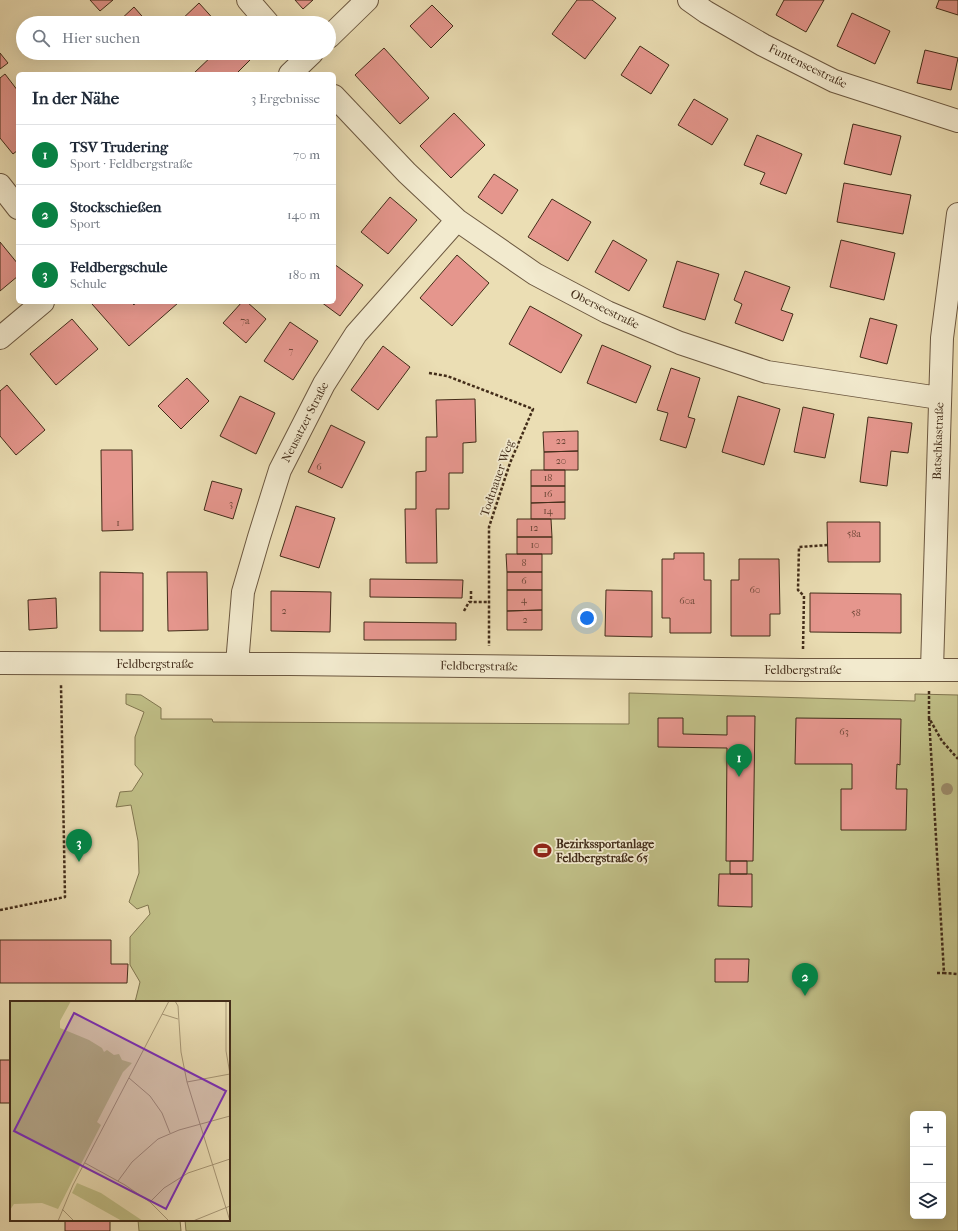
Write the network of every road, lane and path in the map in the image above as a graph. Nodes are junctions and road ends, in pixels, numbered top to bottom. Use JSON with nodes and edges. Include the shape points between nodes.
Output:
{"nodes":[{"id":1,"x":248,"y":0,"type":"edge"},
{"id":2,"x":367,"y":0,"type":"edge"},
{"id":3,"x":689,"y":0,"type":"edge"},
{"id":4,"x":262,"y":16,"type":"edge"},
{"id":5,"x":336,"y":30,"type":"edge"},
{"id":6,"x":336,"y":98,"type":"edge"},
{"id":7,"x":958,"y":121,"type":"edge"},
{"id":8,"x":0,"y":185,"type":"edge"},
{"id":9,"x":16,"y":205,"type":"edge"},
{"id":10,"x":958,"y":214,"type":"edge"},
{"id":11,"x":456,"y":220,"type":"junction"},
{"id":12,"x":41,"y":304,"type":"edge"},
{"id":13,"x":0,"y":338,"type":"edge"},
{"id":14,"x":429,"y":373,"type":"dead end"},
{"id":15,"x":940,"y":398,"type":"junction"},
{"id":16,"x":828,"y":546,"type":"dead end"},
{"id":17,"x":471,"y":591,"type":"dead end"},
{"id":18,"x":471,"y":602,"type":"junction"},
{"id":19,"x":489,"y":602,"type":"junction"},
{"id":20,"x":464,"y":611,"type":"dead end"},
{"id":21,"x":0,"y":663,"type":"edge"},
{"id":22,"x":237,"y":664,"type":"junction"},
{"id":23,"x":490,"y":666,"type":"junction"},
{"id":24,"x":932,"y":669,"type":"junction"},
{"id":25,"x":802,"y":670,"type":"junction"},
{"id":26,"x":958,"y":670,"type":"edge"},
{"id":27,"x":61,"y":709,"type":"dead end"},
{"id":28,"x":929,"y":718,"type":"junction"},
{"id":29,"x":958,"y":759,"type":"edge"},
{"id":30,"x":0,"y":910,"type":"edge"},
{"id":31,"x":937,"y":973,"type":"dead end"},
{"id":32,"x":944,"y":973,"type":"junction"},
{"id":33,"x":958,"y":974,"type":"edge"}],
"edges":[{"from":1,"to":4,"type":"street"},
{"from":2,"to":5,"type":"street"},
{"from":3,"to":7,"type":"street","name":"Funtenseestraße","via":[[763,44],[834,81]]},
{"from":6,"to":11,"type":"street","name":"Oberseestraße"},
{"from":8,"to":9,"type":"street"},
{"from":10,"to":15,"type":"street","name":"Batschkastraße","via":[[942,338]]},
{"from":11,"to":15,"type":"street","name":"Oberseestraße","via":[[535,274],[607,312],[680,343],[767,372]]},
{"from":11,"to":22,"type":"street","name":"Neusatzer Straße","via":[[356,334],[324,384],[280,470],[243,592]]},
{"from":12,"to":13,"type":"street"},
{"from":14,"to":19,"type":"path","name":"Todtnauer Weg","via":[[447,376],[533,409],[510,462],[489,528]]},
{"from":15,"to":24,"type":"street","name":"Batschkastraße"},
{"from":16,"to":25,"type":"path","via":[[799,547],[798,590],[804,596]]},
{"from":17,"to":18,"type":"path"},
{"from":18,"to":19,"type":"path"},
{"from":18,"to":20,"type":"path"},
{"from":19,"to":23,"type":"path","name":"Todtnauer Weg"},
{"from":21,"to":22,"type":"street","name":"Feldbergstraße"},
{"from":22,"to":23,"type":"street","name":"Feldbergstraße"},
{"from":23,"to":25,"type":"street","name":"Feldbergstraße"},
{"from":24,"to":25,"type":"street","name":"Feldbergstraße"},
{"from":24,"to":26,"type":"street","name":"Feldbergstraße"},
{"from":24,"to":28,"type":"path"},
{"from":27,"to":30,"type":"path","via":[[65,897]]},
{"from":28,"to":29,"type":"path","via":[[942,741]]},
{"from":28,"to":32,"type":"path"},
{"from":31,"to":32,"type":"path"},
{"from":32,"to":33,"type":"path"}]}
